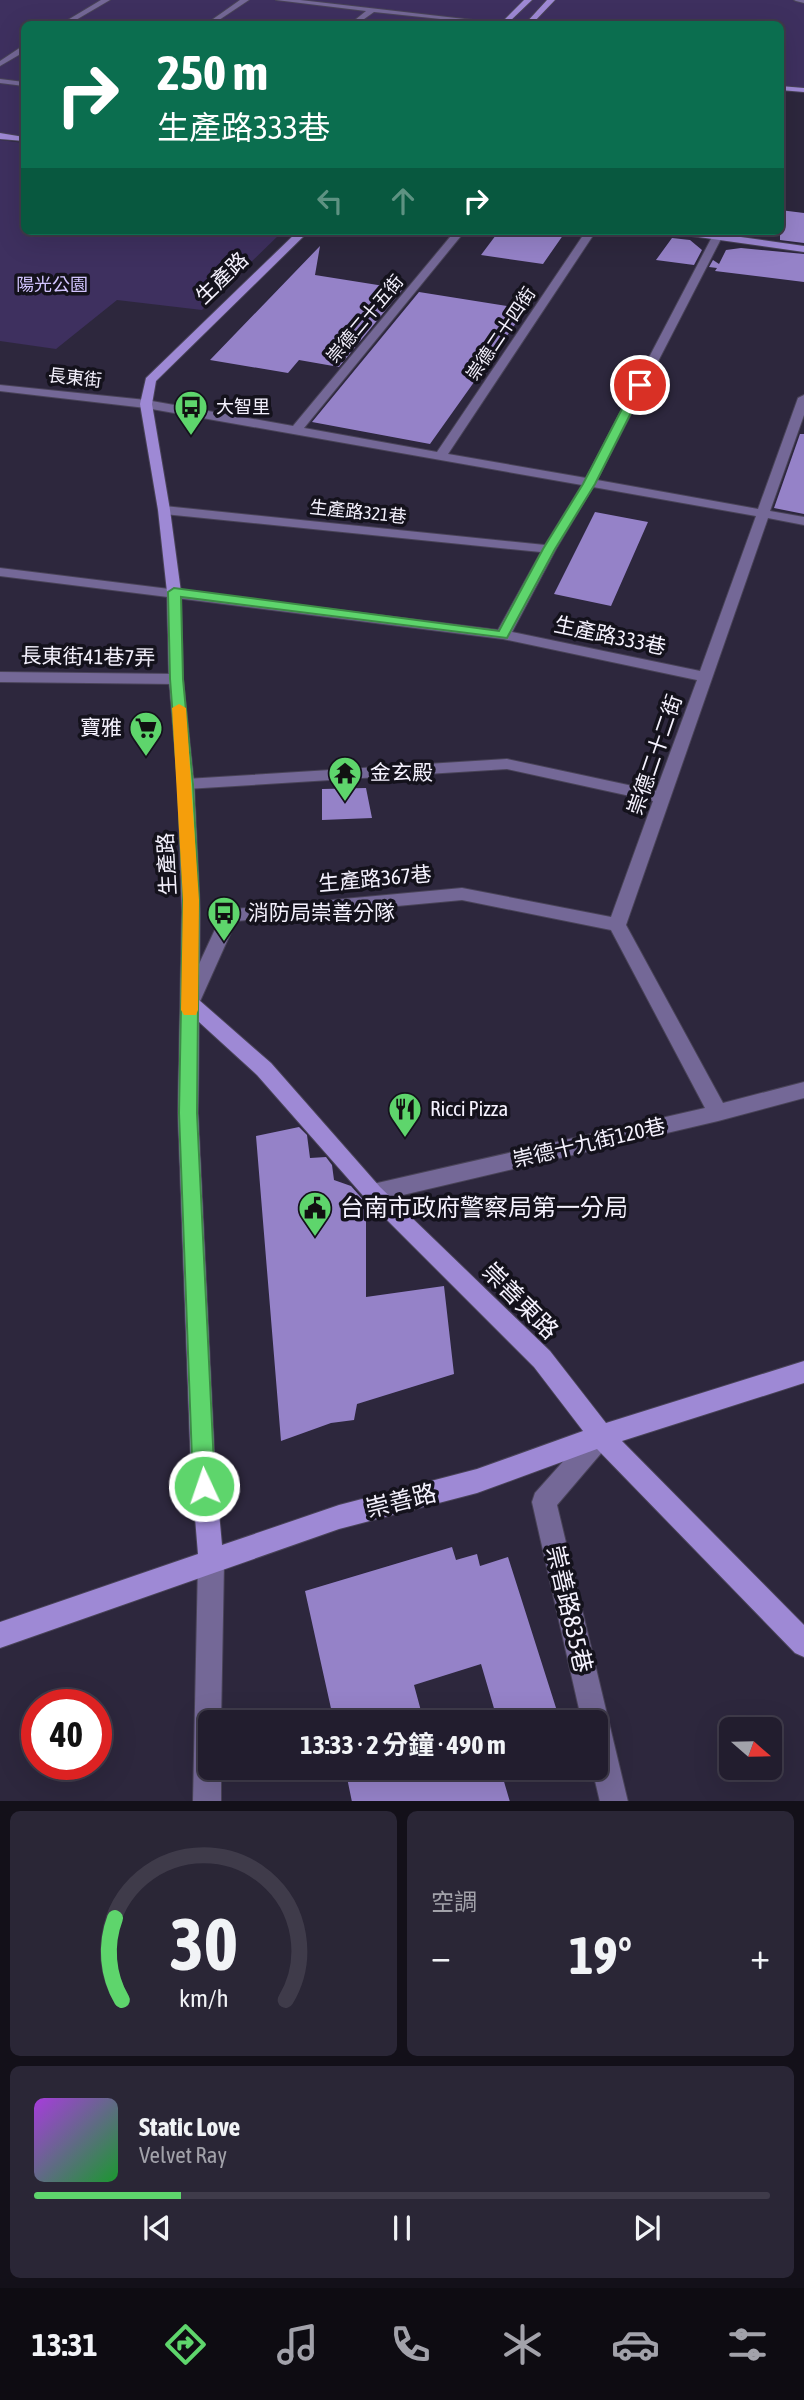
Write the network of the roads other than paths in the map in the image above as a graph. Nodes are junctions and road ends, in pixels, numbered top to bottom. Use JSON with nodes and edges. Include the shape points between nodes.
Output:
{"nodes":[{"id":1,"x":106,"y":0,"type":"edge"},
{"id":2,"x":245,"y":0,"type":"edge"},
{"id":3,"x":280,"y":0,"type":"edge"},
{"id":4,"x":528,"y":0,"type":"edge"},
{"id":5,"x":551,"y":0,"type":"edge"},
{"id":6,"x":798,"y":0,"type":"edge"},
{"id":7,"x":804,"y":1,"type":"edge"},
{"id":8,"x":372,"y":10,"type":"junction"},
{"id":9,"x":70,"y":21,"type":"edge"},
{"id":10,"x":214,"y":21,"type":"edge"},
{"id":11,"x":357,"y":21,"type":"edge"},
{"id":12,"x":475,"y":21,"type":"edge"},
{"id":13,"x":506,"y":21,"type":"edge"},
{"id":14,"x":531,"y":21,"type":"edge"},
{"id":15,"x":21,"y":51,"type":"edge"},
{"id":16,"x":0,"y":64,"type":"edge"},
{"id":17,"x":0,"y":81,"type":"edge"},
{"id":18,"x":21,"y":84,"type":"edge"},
{"id":19,"x":784,"y":88,"type":"edge"},
{"id":20,"x":804,"y":90,"type":"edge"},
{"id":21,"x":0,"y":136,"type":"edge"},
{"id":22,"x":21,"y":139,"type":"edge"},
{"id":23,"x":300,"y":235,"type":"edge"},
{"id":24,"x":457,"y":235,"type":"edge"},
{"id":25,"x":588,"y":235,"type":"edge"},
{"id":26,"x":709,"y":235,"type":"edge"},
{"id":27,"x":717,"y":236,"type":"junction"},
{"id":28,"x":804,"y":249,"type":"edge"},
{"id":29,"x":0,"y":388,"type":"edge"},
{"id":30,"x":804,"y":398,"type":"edge"},
{"id":31,"x":146,"y":404,"type":"junction"},
{"id":32,"x":296,"y":430,"type":"junction"},
{"id":33,"x":440,"y":456,"type":"junction"},
{"id":34,"x":589,"y":484,"type":"junction"},
{"id":35,"x":164,"y":510,"type":"junction"},
{"id":36,"x":762,"y":514,"type":"junction"},
{"id":37,"x":804,"y":521,"type":"edge"},
{"id":38,"x":549,"y":549,"type":"junction"},
{"id":39,"x":0,"y":572,"type":"edge"},
{"id":40,"x":174,"y":592,"type":"junction"},
{"id":41,"x":503,"y":635,"type":"junction"},
{"id":42,"x":0,"y":677,"type":"edge"},
{"id":43,"x":705,"y":677,"type":"junction"},
{"id":44,"x":176,"y":679,"type":"junction"},
{"id":45,"x":186,"y":784,"type":"junction"},
{"id":46,"x":662,"y":798,"type":"junction"},
{"id":47,"x":617,"y":925,"type":"junction"},
{"id":48,"x":190,"y":1003,"type":"junction"},
{"id":49,"x":804,"y":1090,"type":"edge"},
{"id":50,"x":719,"y":1112,"type":"junction"},
{"id":51,"x":373,"y":1193,"type":"junction"},
{"id":52,"x":804,"y":1372,"type":"edge"},
{"id":53,"x":601,"y":1436,"type":"junction"},
{"id":54,"x":211,"y":1563,"type":"junction"},
{"id":55,"x":0,"y":1635,"type":"edge"},
{"id":56,"x":804,"y":1644,"type":"edge"},
{"id":57,"x":207,"y":1801,"type":"edge"},
{"id":58,"x":614,"y":1801,"type":"edge"}],
"edges":[{"from":1,"to":9,"type":"street"},
{"from":2,"to":10,"type":"street"},
{"from":3,"to":8,"type":"street"},
{"from":4,"to":13,"type":"street"},
{"from":5,"to":14,"type":"street"},
{"from":6,"to":7,"type":"street"},
{"from":8,"to":11,"type":"street"},
{"from":8,"to":12,"type":"street"},
{"from":15,"to":16,"type":"street"},
{"from":17,"to":18,"type":"street"},
{"from":19,"to":20,"type":"street"},
{"from":21,"to":22,"type":"street"},
{"from":23,"to":31,"type":"street","name":"生產路","via":[[150,380]]},
{"from":24,"to":32,"type":"street","name":"崇德二十五街"},
{"from":25,"to":33,"type":"street","name":"崇德二十四街"},
{"from":26,"to":27,"type":"street"},
{"from":27,"to":28,"type":"street"},
{"from":27,"to":34,"type":"street"},
{"from":29,"to":31,"type":"street","name":"長東街"},
{"from":30,"to":36,"type":"street","name":"崇德二十二街"},
{"from":31,"to":32,"type":"street","name":"長東街"},
{"from":31,"to":35,"type":"street","name":"生產路"},
{"from":32,"to":33,"type":"street","name":"長東街"},
{"from":33,"to":34,"type":"street","name":"長東街"},
{"from":34,"to":36,"type":"street","name":"長東街"},
{"from":34,"to":38,"type":"street"},
{"from":35,"to":38,"type":"street","name":"生產路321巷"},
{"from":35,"to":40,"type":"street","name":"生產路"},
{"from":36,"to":37,"type":"street","name":"長東街"},
{"from":36,"to":43,"type":"street","name":"崇德二十二街"},
{"from":38,"to":41,"type":"street"},
{"from":39,"to":40,"type":"street","name":"生產路333巷"},
{"from":40,"to":41,"type":"street","name":"生產路333巷"},
{"from":40,"to":44,"type":"street","name":"生產路"},
{"from":41,"to":43,"type":"street","name":"生產路333巷"},
{"from":42,"to":44,"type":"street","name":"長東街41巷7弄"},
{"from":43,"to":46,"type":"street","name":"崇德二十二街"},
{"from":44,"to":45,"type":"street","name":"生產路"},
{"from":45,"to":46,"type":"street","via":[[508,764]]},
{"from":45,"to":48,"type":"street","name":"生產路"},
{"from":46,"to":47,"type":"street","name":"崇德二十二街"},
{"from":47,"to":48,"type":"street","name":"生產路367巷","via":[[462,894],[230,915]]},
{"from":47,"to":50,"type":"street"},
{"from":48,"to":51,"type":"street","name":"崇善東路","via":[[264,1069]]},
{"from":48,"to":54,"type":"street","name":"生產路","via":[[188,1113]]},
{"from":49,"to":50,"type":"street","name":"崇德十九街120巷"},
{"from":50,"to":51,"type":"street","name":"崇德十九街120巷"},
{"from":51,"to":53,"type":"street","name":"崇善東路","via":[[542,1359]]},
{"from":52,"to":53,"type":"street","name":"崇善路"},
{"from":53,"to":54,"type":"street","name":"崇善路","via":[[477,1481],[339,1517]]},
{"from":53,"to":56,"type":"street","name":"崇善東路"},
{"from":53,"to":58,"type":"street","name":"崇善路835巷","via":[[544,1502]]},
{"from":54,"to":55,"type":"street","name":"崇善路"},
{"from":54,"to":57,"type":"street"}]}
